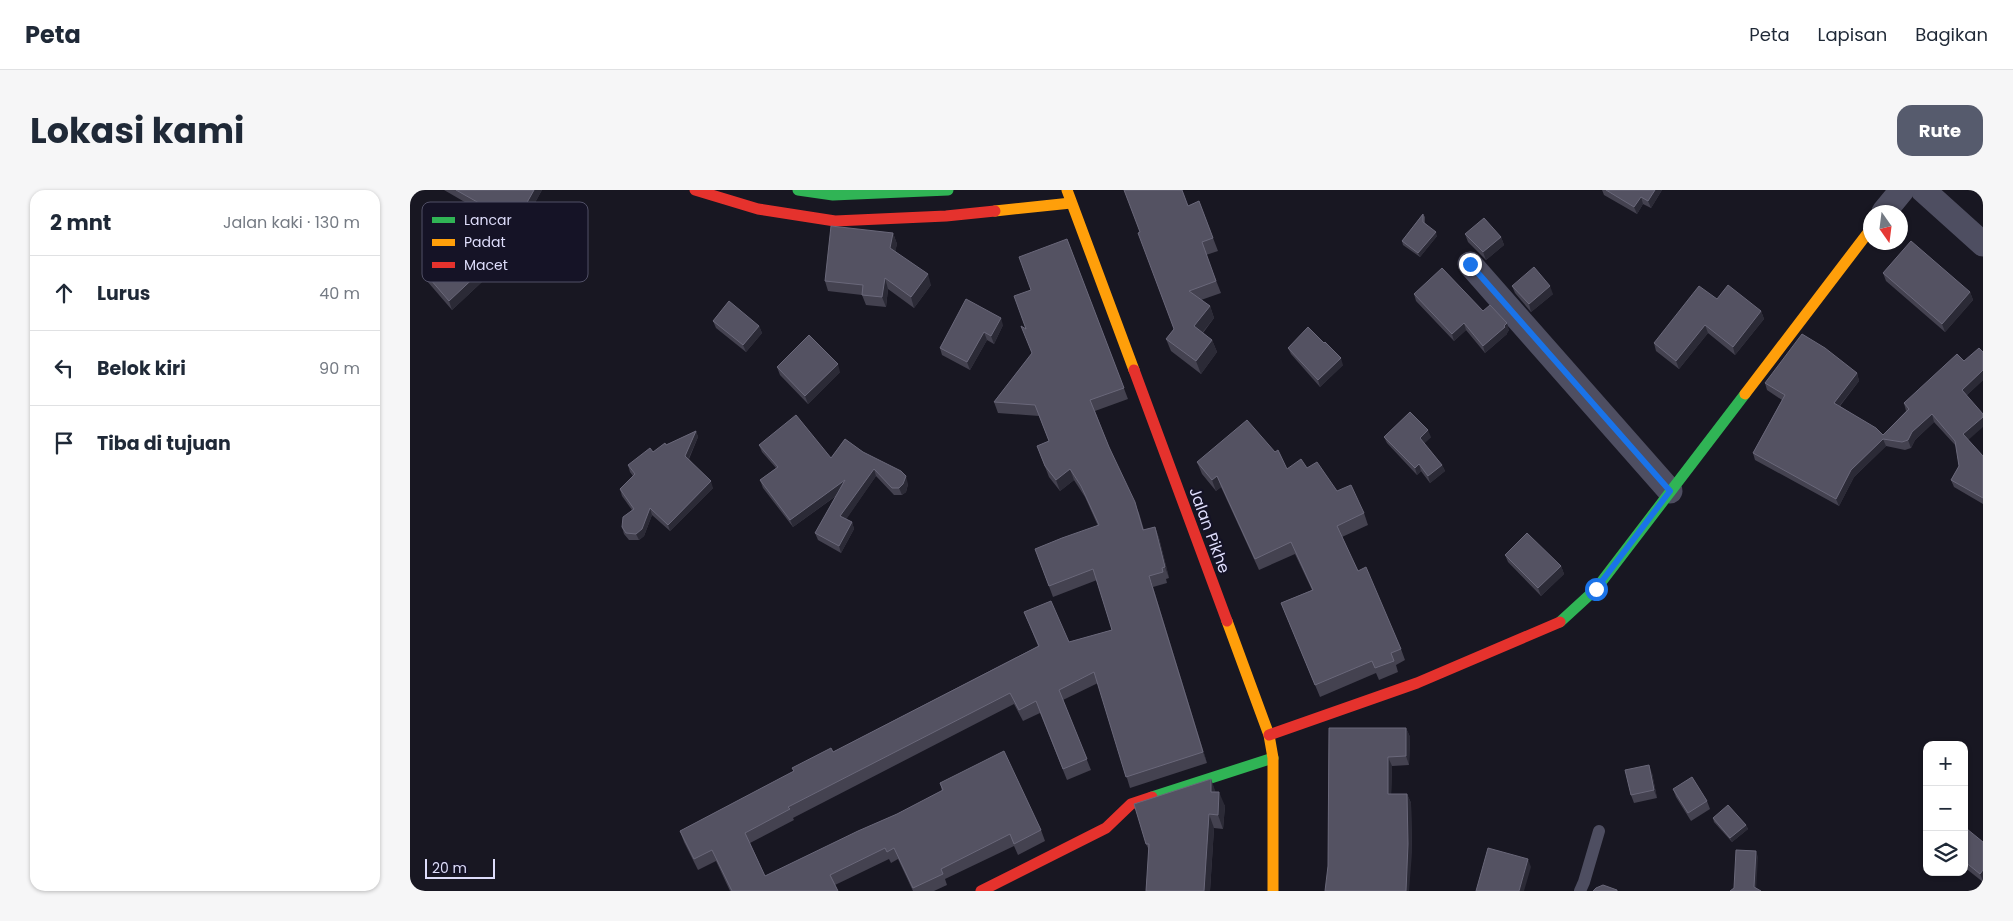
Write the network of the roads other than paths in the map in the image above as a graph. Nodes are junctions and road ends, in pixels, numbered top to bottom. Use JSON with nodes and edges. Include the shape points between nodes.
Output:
{"nodes":[{"id":1,"x":695,"y":190,"type":"edge"},
{"id":2,"x":798,"y":190,"type":"edge"},
{"id":3,"x":948,"y":190,"type":"edge"},
{"id":4,"x":1067,"y":190,"type":"edge"},
{"id":5,"x":1902,"y":190,"type":"edge"},
{"id":6,"x":1923,"y":190,"type":"edge"},
{"id":7,"x":1071,"y":203,"type":"junction"},
{"id":8,"x":1890,"y":205,"type":"edge"},
{"id":9,"x":1863,"y":239,"type":"edge"},
{"id":10,"x":1983,"y":244,"type":"edge"},
{"id":11,"x":1470,"y":264,"type":"dead end"},
{"id":12,"x":1670,"y":491,"type":"junction"},
{"id":13,"x":1269,"y":735,"type":"junction"},
{"id":14,"x":1273,"y":758,"type":"junction"},
{"id":15,"x":1600,"y":831,"type":"dead end"},
{"id":16,"x":981,"y":891,"type":"edge"},
{"id":17,"x":1273,"y":891,"type":"edge"},
{"id":18,"x":1580,"y":891,"type":"edge"}],
"edges":[{"from":1,"to":7,"type":"main road","via":[[758,209],[835,221],[946,216]]},
{"from":2,"to":3,"type":"main road","via":[[832,195]]},
{"from":4,"to":7,"type":"main road","name":"Jalan Pikhe"},
{"from":5,"to":8,"type":"street"},
{"from":6,"to":10,"type":"street"},
{"from":7,"to":13,"type":"main road","name":"Jalan Pikhe"},
{"from":9,"to":12,"type":"main road"},
{"from":11,"to":12,"type":"street"},
{"from":12,"to":13,"type":"main road","via":[[1596,589],[1562,621],[1417,683]]},
{"from":13,"to":14,"type":"main road","name":"Jalan Pikhe"},
{"from":14,"to":16,"type":"main road","via":[[1131,804],[1106,828]]},
{"from":14,"to":17,"type":"main road","name":"Jalan Pikhe"},
{"from":15,"to":18,"type":"lane"}]}
